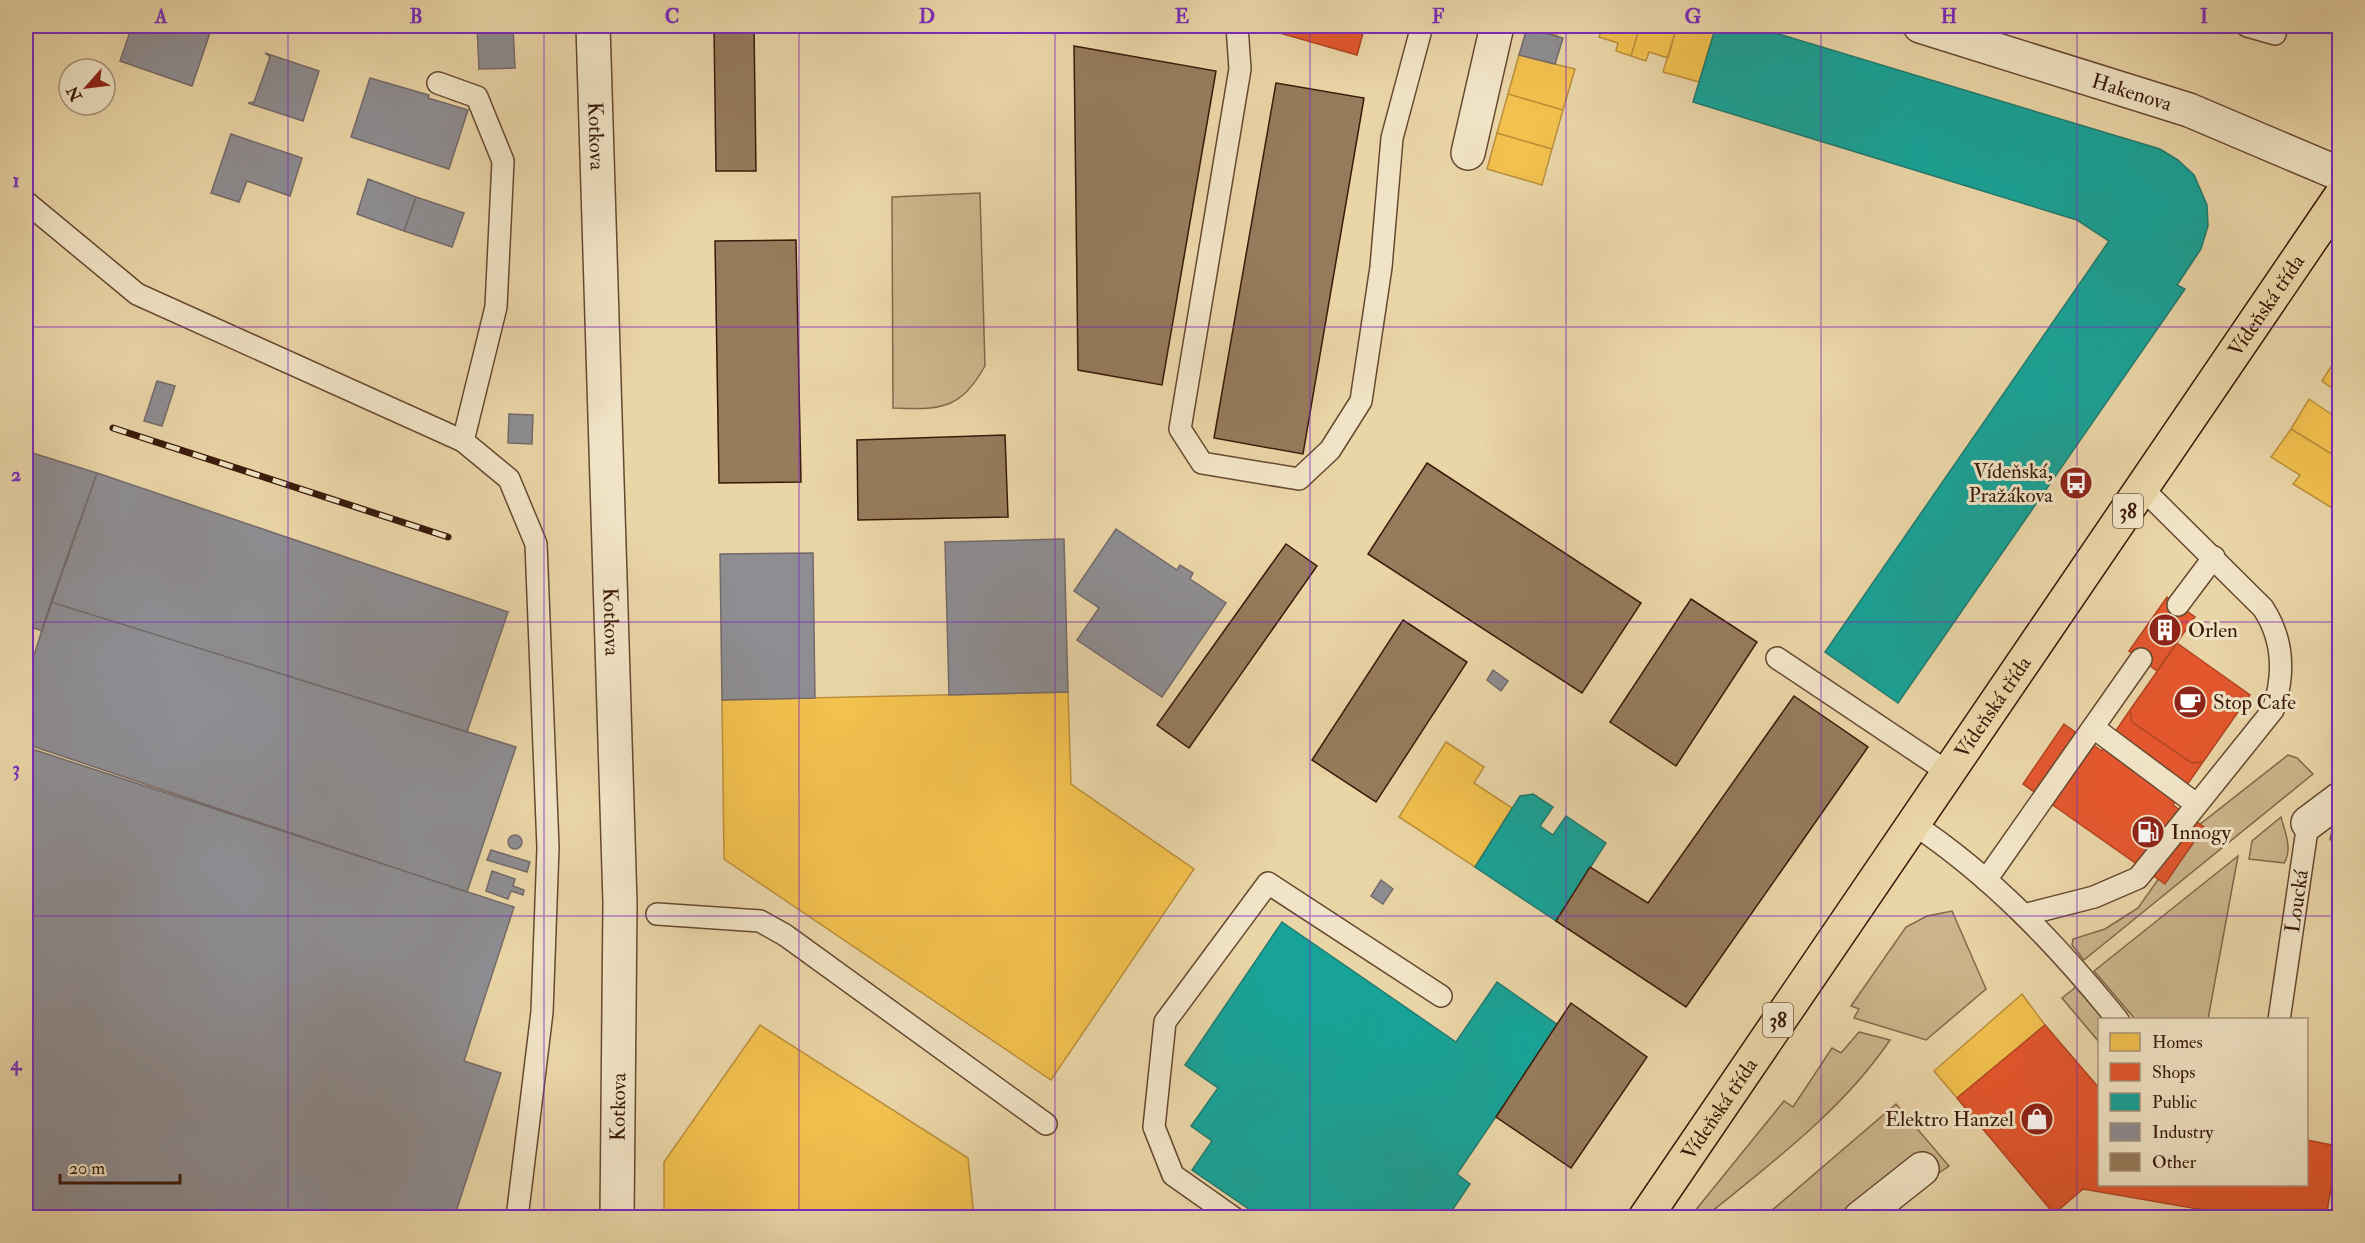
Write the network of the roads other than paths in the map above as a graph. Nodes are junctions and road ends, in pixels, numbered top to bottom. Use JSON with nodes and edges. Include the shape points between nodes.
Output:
{"nodes":[{"id":1,"x":593,"y":26,"type":"edge"},
{"id":2,"x":1237,"y":26,"type":"edge"},
{"id":3,"x":1422,"y":26,"type":"edge"},
{"id":4,"x":1497,"y":26,"type":"edge"},
{"id":5,"x":1920,"y":26,"type":"edge"},
{"id":6,"x":2247,"y":26,"type":"edge"},
{"id":7,"x":2277,"y":26,"type":"edge"},
{"id":8,"x":438,"y":83,"type":"dead end"},
{"id":9,"x":1468,"y":153,"type":"dead end"},
{"id":10,"x":2340,"y":174,"type":"edge"},
{"id":11,"x":2340,"y":197,"type":"edge"},
{"id":12,"x":26,"y":202,"type":"edge"},
{"id":13,"x":463,"y":441,"type":"junction"},
{"id":14,"x":2143,"y":489,"type":"junction"},
{"id":15,"x":2214,"y":557,"type":"junction"},
{"id":16,"x":2178,"y":605,"type":"dead end"},
{"id":17,"x":1778,"y":658,"type":"dead end"},
{"id":18,"x":2140,"y":659,"type":"dead end"},
{"id":19,"x":2094,"y":728,"type":"junction"},
{"id":20,"x":1949,"y":773,"type":"junction"},
{"id":21,"x":2340,"y":799,"type":"edge"},
{"id":22,"x":2196,"y":804,"type":"junction"},
{"id":23,"x":1912,"y":823,"type":"junction"},
{"id":24,"x":2308,"y":823,"type":"joint"},
{"id":25,"x":1986,"y":880,"type":"junction"},
{"id":26,"x":657,"y":914,"type":"dead end"},
{"id":27,"x":2024,"y":915,"type":"junction"},
{"id":28,"x":1441,"y":996,"type":"dead end"},
{"id":29,"x":2116,"y":1018,"type":"edge"},
{"id":30,"x":2279,"y":1018,"type":"edge"},
{"id":31,"x":1046,"y":1124,"type":"dead end"},
{"id":32,"x":1922,"y":1169,"type":"dead end"},
{"id":33,"x":517,"y":1218,"type":"edge"},
{"id":34,"x":617,"y":1218,"type":"edge"},
{"id":35,"x":1234,"y":1218,"type":"edge"},
{"id":36,"x":1645,"y":1218,"type":"edge"},
{"id":37,"x":1860,"y":1218,"type":"edge"}],
"edges":[{"from":1,"to":34,"type":"street","name":"Kotkova","via":[[620,903]]},
{"from":2,"to":3,"type":"lane","via":[[1240,69],[1180,429],[1202,463],[1299,479],[1330,450],[1361,401],[1381,267],[1392,138]]},
{"from":4,"to":9,"type":"street"},
{"from":5,"to":10,"type":"street","name":"Hakenova","via":[[2189,110]]},
{"from":6,"to":7,"type":"lane","via":[[2275,34]]},
{"from":8,"to":13,"type":"lane","via":[[477,97],[502,161],[496,307]]},
{"from":11,"to":14,"type":"main road","name":"Vídeňská třída","number":"38"},
{"from":12,"to":13,"type":"lane","via":[[137,294]]},
{"from":13,"to":33,"type":"lane","via":[[509,479],[536,544],[548,848],[542,1012]]},
{"from":14,"to":15,"type":"lane"},
{"from":14,"to":20,"type":"main road","name":"Vídeňská třída","number":"38"},
{"from":15,"to":16,"type":"lane"},
{"from":15,"to":22,"type":"lane","via":[[2251,593],[2272,621],[2282,666],[2281,684],[2272,710]]},
{"from":17,"to":20,"type":"lane"},
{"from":18,"to":19,"type":"lane"},
{"from":19,"to":22,"type":"lane"},
{"from":19,"to":25,"type":"lane"},
{"from":20,"to":23,"type":"main road","name":"Vídeňská třída","number":"38"},
{"from":21,"to":24,"type":"street","name":"Loucká"},
{"from":22,"to":27,"type":"lane","via":[[2138,878],[2094,897]]},
{"from":23,"to":25,"type":"lane","via":[[1953,850]]},
{"from":23,"to":36,"type":"main road","name":"Vídeňská třída","number":"38"},
{"from":24,"to":30,"type":"lane","name":"Loucká"},
{"from":25,"to":27,"type":"lane"},
{"from":26,"to":31,"type":"lane","via":[[760,921],[785,935]]},
{"from":27,"to":29,"type":"lane"},
{"from":28,"to":35,"type":"lane","via":[[1268,883],[1165,1022],[1154,1127],[1173,1175]]},
{"from":32,"to":37,"type":"street"}]}
